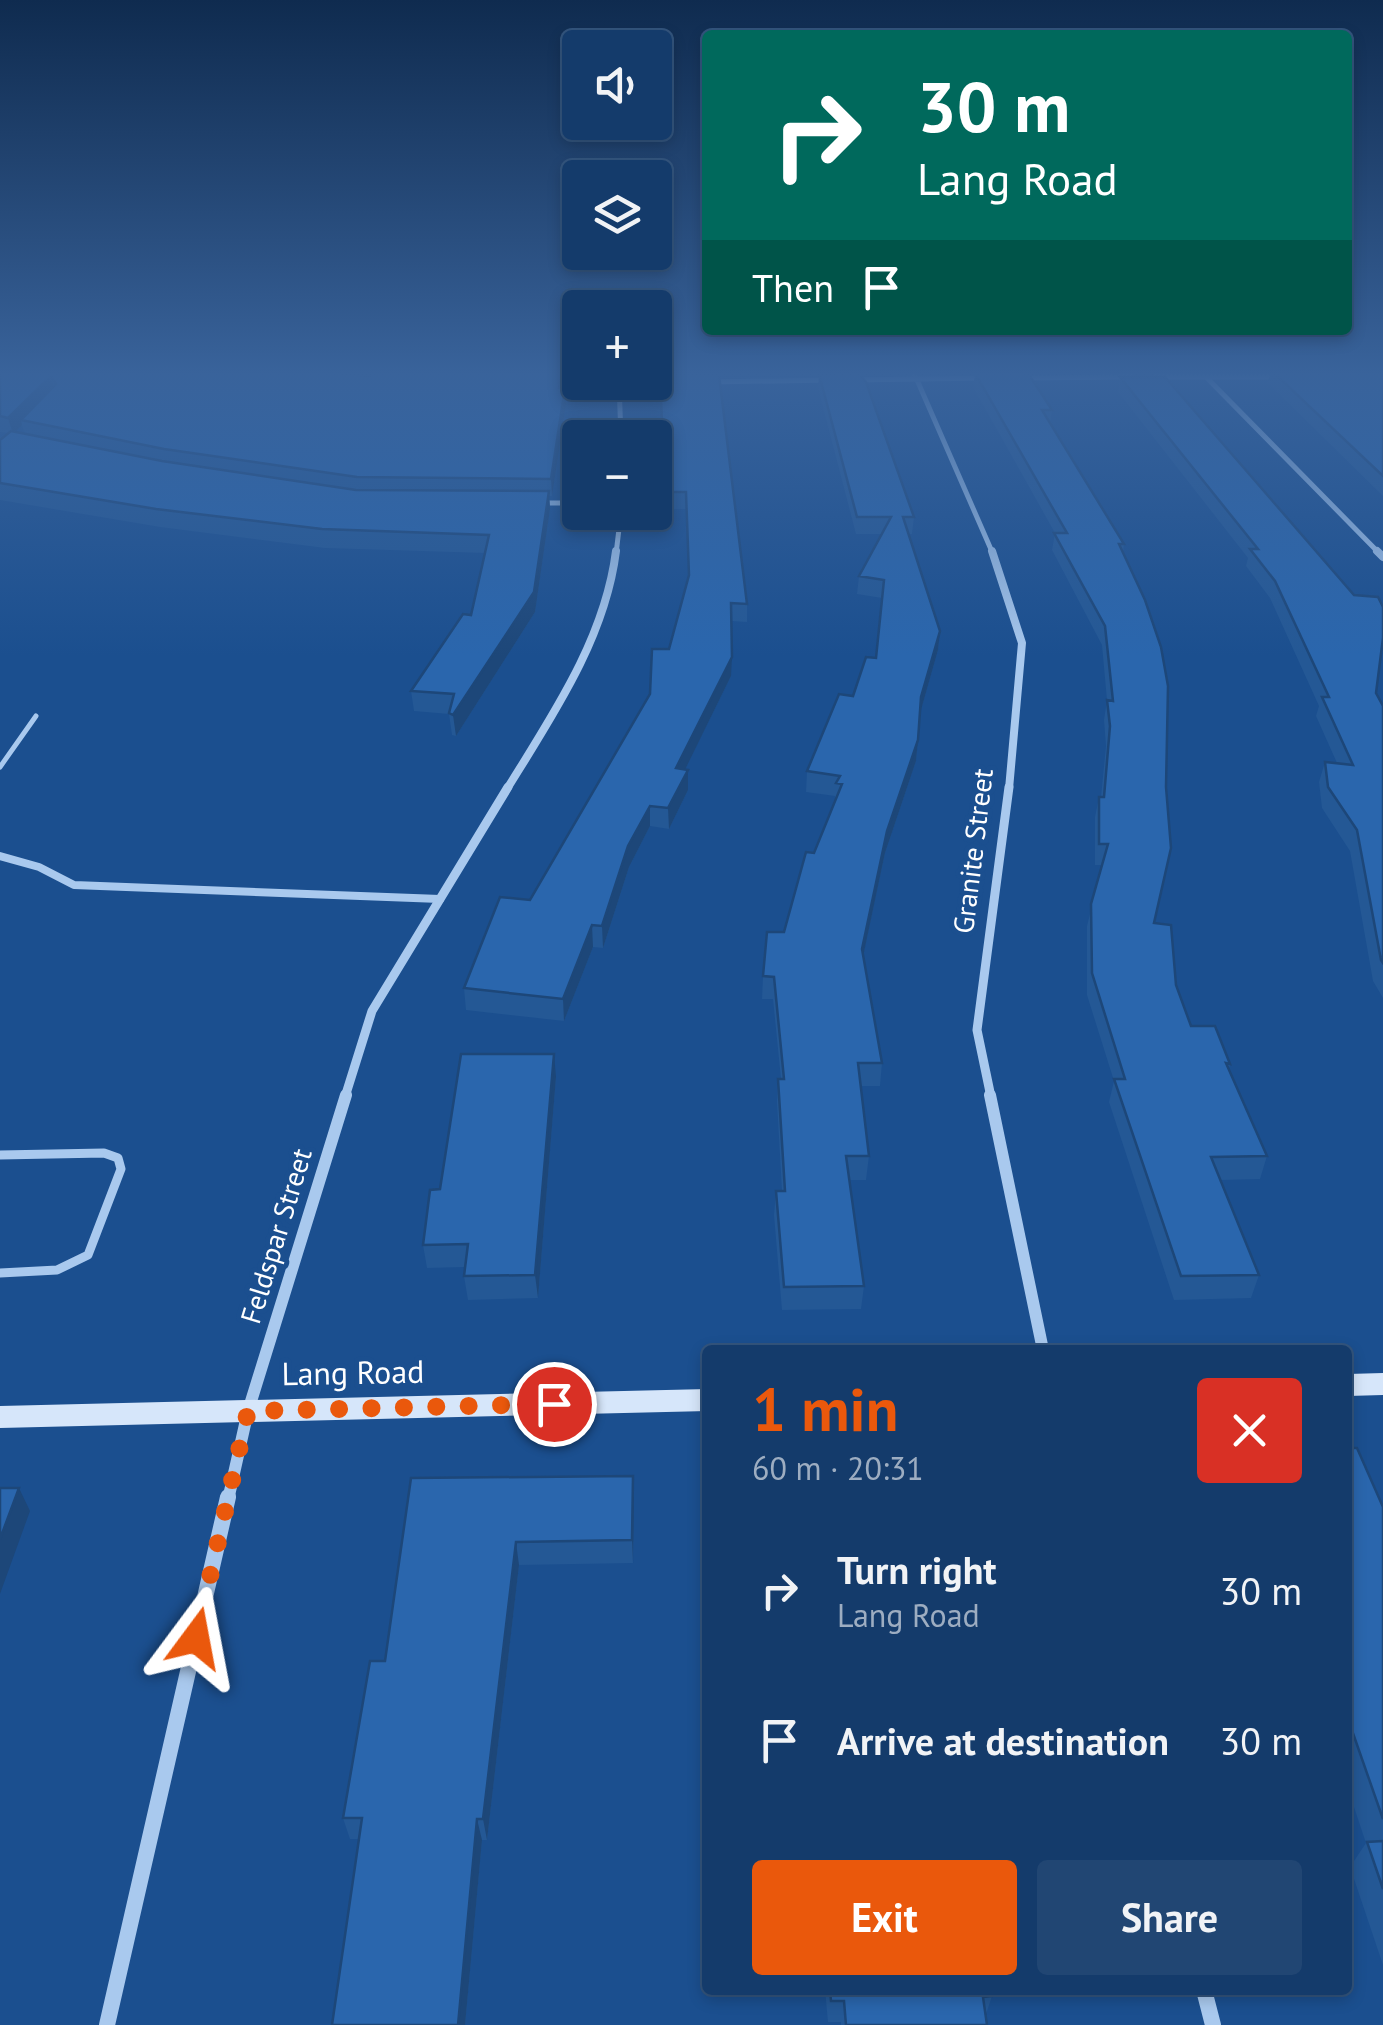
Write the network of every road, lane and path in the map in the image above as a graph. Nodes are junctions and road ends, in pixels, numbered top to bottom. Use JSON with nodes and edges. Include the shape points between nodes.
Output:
{"nodes":[{"id":1,"x":956,"y":468,"type":"edge"},
{"id":2,"x":1295,"y":468,"type":"edge"},
{"id":3,"x":523,"y":503,"type":"edge"},
{"id":4,"x":562,"y":503,"type":"edge"},
{"id":5,"x":619,"y":530,"type":"edge"},
{"id":6,"x":1383,"y":557,"type":"edge"},
{"id":7,"x":36,"y":716,"type":"dead end"},
{"id":8,"x":0,"y":767,"type":"edge"},
{"id":9,"x":0,"y":856,"type":"edge"},
{"id":10,"x":440,"y":899,"type":"junction"},
{"id":11,"x":0,"y":1154,"type":"edge"},
{"id":12,"x":0,"y":1273,"type":"edge"},
{"id":13,"x":1042,"y":1345,"type":"edge"},
{"id":14,"x":1352,"y":1384,"type":"edge"},
{"id":15,"x":1383,"y":1384,"type":"edge"},
{"id":16,"x":702,"y":1400,"type":"edge"},
{"id":17,"x":248,"y":1411,"type":"junction"},
{"id":18,"x":0,"y":1417,"type":"edge"},
{"id":19,"x":1205,"y":1995,"type":"edge"},
{"id":20,"x":107,"y":2025,"type":"edge"},
{"id":21,"x":1213,"y":2025,"type":"edge"}],
"edges":[{"from":1,"to":13,"type":"street","name":"Granite Street","via":[[1022,643],[977,1030]]},
{"from":2,"to":6,"type":"street"},
{"from":3,"to":4,"type":"street"},
{"from":5,"to":10,"type":"street","name":"Feldspar Street","via":[[613,574],[574,680]]},
{"from":7,"to":8,"type":"lane"},
{"from":9,"to":10,"type":"lane","via":[[74,885]]},
{"from":10,"to":17,"type":"street","name":"Feldspar Street","via":[[372,1010]]},
{"from":11,"to":12,"type":"lane","via":[[104,1153],[118,1158],[121,1169],[88,1255],[59,1270]]},
{"from":14,"to":15,"type":"street"},
{"from":16,"to":17,"type":"street","name":"Lang Road"},
{"from":17,"to":18,"type":"street","name":"Lang Road"},
{"from":17,"to":20,"type":"street","name":"Feldspar Street"},
{"from":19,"to":21,"type":"street"}]}
